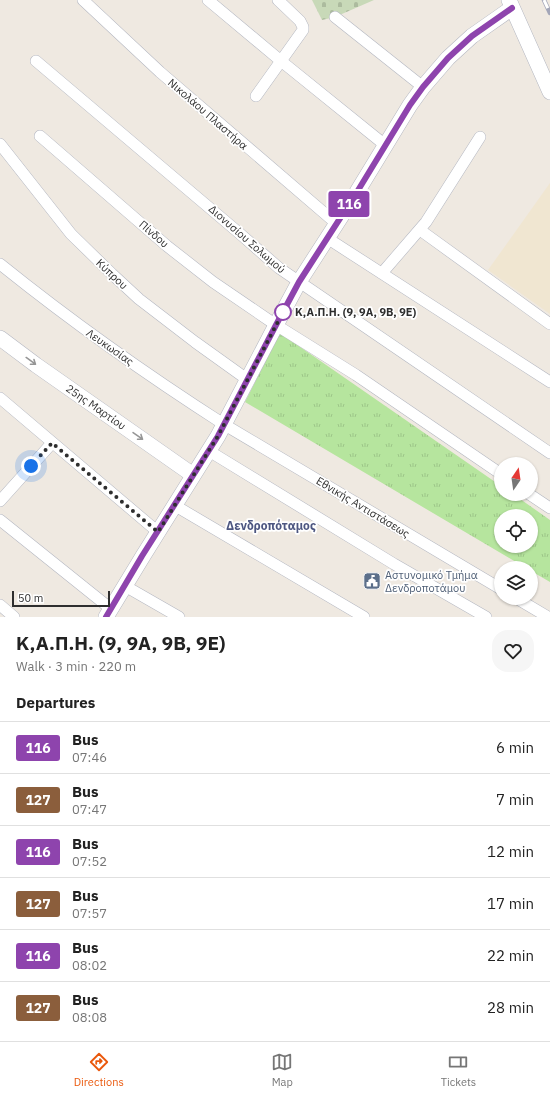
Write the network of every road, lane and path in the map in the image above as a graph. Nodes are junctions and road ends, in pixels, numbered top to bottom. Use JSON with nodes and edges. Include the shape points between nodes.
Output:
{"nodes":[{"id":1,"x":83,"y":0,"type":"edge"},
{"id":2,"x":278,"y":0,"type":"edge"},
{"id":3,"x":211,"y":1,"type":"edge"},
{"id":4,"x":510,"y":4,"type":"edge"},
{"id":5,"x":335,"y":17,"type":"dead end"},
{"id":6,"x":36,"y":61,"type":"dead end"},
{"id":7,"x":281,"y":61,"type":"junction"},
{"id":8,"x":423,"y":87,"type":"junction"},
{"id":9,"x":550,"y":92,"type":"edge"},
{"id":10,"x":256,"y":96,"type":"dead end"},
{"id":11,"x":40,"y":136,"type":"dead end"},
{"id":12,"x":480,"y":137,"type":"dead end"},
{"id":13,"x":0,"y":144,"type":"edge"},
{"id":14,"x":385,"y":145,"type":"junction"},
{"id":15,"x":337,"y":224,"type":"junction"},
{"id":16,"x":420,"y":230,"type":"junction"},
{"id":17,"x":327,"y":238,"type":"junction"},
{"id":18,"x":0,"y":264,"type":"edge"},
{"id":19,"x":382,"y":273,"type":"junction"},
{"id":20,"x":299,"y":282,"type":"junction"},
{"id":21,"x":550,"y":324,"type":"edge"},
{"id":22,"x":276,"y":325,"type":"junction"},
{"id":23,"x":0,"y":338,"type":"edge"},
{"id":24,"x":248,"y":380,"type":"junction"},
{"id":25,"x":550,"y":382,"type":"edge"},
{"id":26,"x":0,"y":398,"type":"edge"},
{"id":27,"x":225,"y":425,"type":"junction"},
{"id":28,"x":52,"y":443,"type":"junction"},
{"id":29,"x":209,"y":451,"type":"junction"},
{"id":30,"x":550,"y":453,"type":"edge"},
{"id":31,"x":494,"y":469,"type":"edge"},
{"id":32,"x":193,"y":475,"type":"junction"},
{"id":33,"x":538,"y":500,"type":"edge"},
{"id":34,"x":0,"y":501,"type":"edge"},
{"id":35,"x":174,"y":506,"type":"junction"},
{"id":36,"x":550,"y":508,"type":"edge"},
{"id":37,"x":0,"y":520,"type":"edge"},
{"id":38,"x":158,"y":532,"type":"junction"},
{"id":39,"x":494,"y":585,"type":"edge"},
{"id":40,"x":125,"y":586,"type":"junction"},
{"id":41,"x":0,"y":605,"type":"edge"},
{"id":42,"x":528,"y":605,"type":"edge"},
{"id":43,"x":108,"y":613,"type":"edge"},
{"id":44,"x":14,"y":617,"type":"edge"},
{"id":45,"x":179,"y":617,"type":"edge"},
{"id":46,"x":364,"y":617,"type":"edge"},
{"id":47,"x":486,"y":617,"type":"edge"},
{"id":48,"x":548,"y":617,"type":"edge"}],
"edges":[{"from":1,"to":15,"type":"street","name":"Νικολάου Πλαστήρα","via":[[160,72]]},
{"from":2,"to":7,"type":"street","via":[[297,17],[303,30]]},
{"from":3,"to":7,"type":"street"},
{"from":4,"to":8,"type":"street","via":[[448,58]]},
{"from":4,"to":9,"type":"street"},
{"from":5,"to":8,"type":"street"},
{"from":6,"to":20,"type":"street","name":"Διονυσίου Σολωμού","via":[[279,268]]},
{"from":7,"to":10,"type":"street"},
{"from":7,"to":14,"type":"street"},
{"from":8,"to":14,"type":"street"},
{"from":11,"to":22,"type":"street","name":"Πίνδου","via":[[183,259]]},
{"from":12,"to":16,"type":"street"},
{"from":13,"to":24,"type":"street","name":"Κύπρου","via":[[71,234],[112,274],[176,328]]},
{"from":14,"to":15,"type":"street"},
{"from":15,"to":17,"type":"street"},
{"from":16,"to":19,"type":"street"},
{"from":16,"to":21,"type":"street"},
{"from":17,"to":19,"type":"street"},
{"from":17,"to":20,"type":"street"},
{"from":18,"to":27,"type":"street","name":"Λευκωσίας","via":[[69,318]]},
{"from":19,"to":25,"type":"street"},
{"from":20,"to":22,"type":"street"},
{"from":20,"to":30,"type":"street","name":"Διονυσίου Σολωμού"},
{"from":22,"to":24,"type":"street"},
{"from":22,"to":31,"type":"street","name":"Πίνδου","via":[[356,375]]},
{"from":23,"to":32,"type":"street","name":"25ης Μαρτίου","one_way":true},
{"from":24,"to":27,"type":"street"},
{"from":26,"to":28,"type":"street"},
{"from":27,"to":29,"type":"street"},
{"from":27,"to":39,"type":"street","name":"Εθνικής Αντιστάσεως"},
{"from":28,"to":34,"type":"street"},
{"from":28,"to":38,"type":"street"},
{"from":29,"to":32,"type":"street"},
{"from":29,"to":47,"type":"street"},
{"from":32,"to":35,"type":"street"},
{"from":33,"to":36,"type":"street"},
{"from":35,"to":38,"type":"street"},
{"from":35,"to":46,"type":"street"},
{"from":37,"to":43,"type":"street"},
{"from":38,"to":40,"type":"street"},
{"from":40,"to":43,"type":"street"},
{"from":40,"to":45,"type":"street"},
{"from":41,"to":44,"type":"street"},
{"from":42,"to":48,"type":"street"}]}
